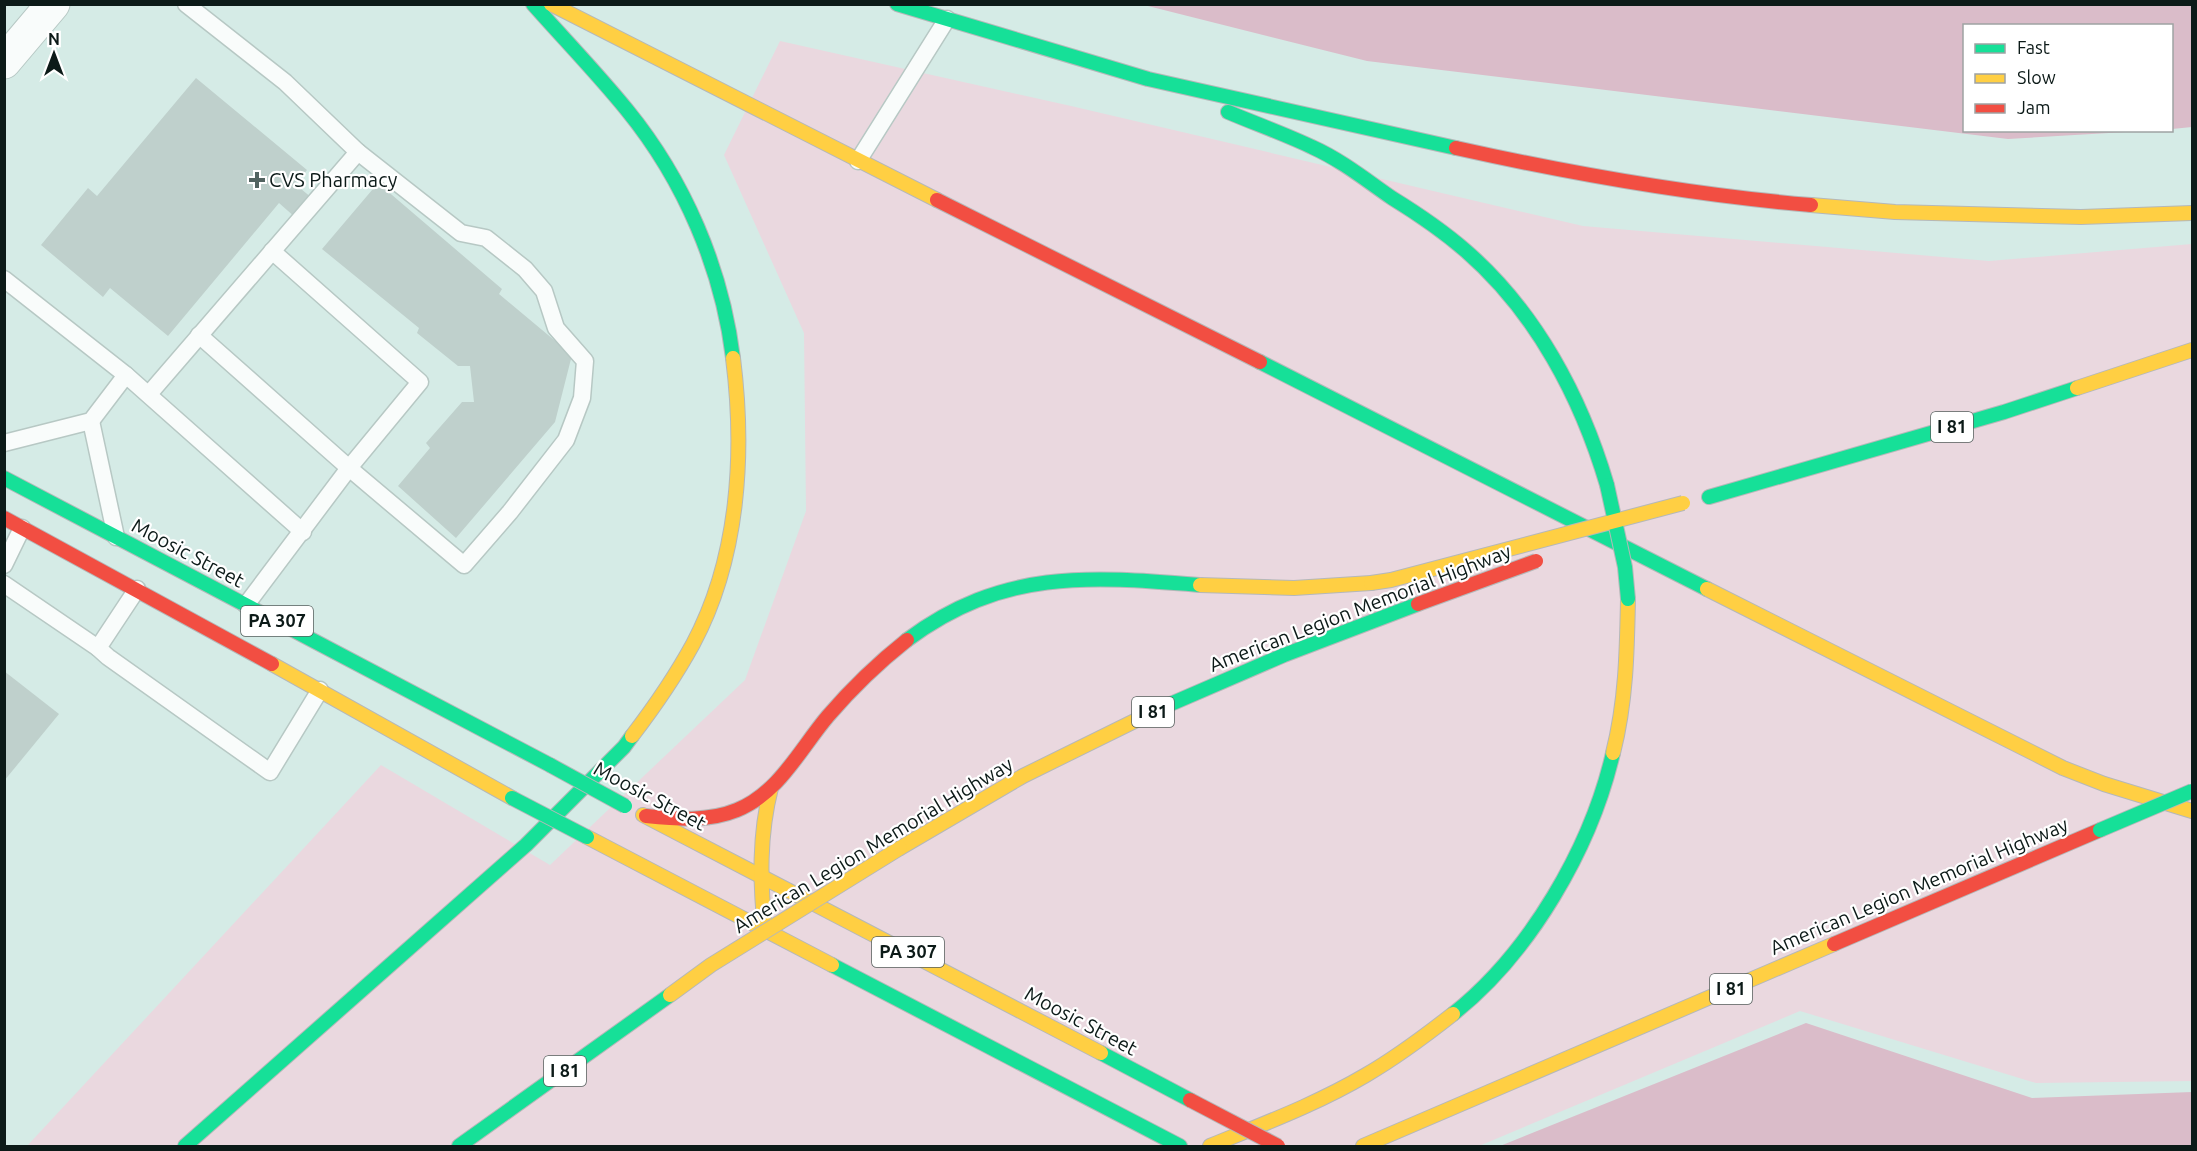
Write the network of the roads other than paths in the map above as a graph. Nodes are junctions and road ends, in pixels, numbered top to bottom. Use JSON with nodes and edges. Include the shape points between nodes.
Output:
{"nodes":[{"id":1,"x":53,"y":4,"type":"edge"},
{"id":2,"x":186,"y":4,"type":"edge"},
{"id":3,"x":533,"y":4,"type":"edge"},
{"id":4,"x":551,"y":4,"type":"edge"},
{"id":5,"x":897,"y":4,"type":"edge"},
{"id":6,"x":947,"y":20,"type":"junction"},
{"id":7,"x":4,"y":62,"type":"edge"},
{"id":8,"x":1148,"y":79,"type":"junction"},
{"id":9,"x":358,"y":152,"type":"junction"},
{"id":10,"x":858,"y":161,"type":"junction"},
{"id":11,"x":2193,"y":213,"type":"edge"},
{"id":12,"x":272,"y":251,"type":"junction"},
{"id":13,"x":4,"y":279,"type":"edge"},
{"id":14,"x":199,"y":335,"type":"junction"},
{"id":15,"x":2193,"y":350,"type":"edge"},
{"id":16,"x":126,"y":375,"type":"junction"},
{"id":17,"x":149,"y":394,"type":"junction"},
{"id":18,"x":91,"y":421,"type":"junction"},
{"id":19,"x":4,"y":443,"type":"edge"},
{"id":20,"x":350,"y":468,"type":"junction"},
{"id":21,"x":4,"y":478,"type":"edge"},
{"id":22,"x":1683,"y":504,"type":"junction"},
{"id":23,"x":4,"y":518,"type":"edge"},
{"id":24,"x":22,"y":528,"type":"junction"},
{"id":25,"x":303,"y":532,"type":"junction"},
{"id":26,"x":116,"y":537,"type":"junction"},
{"id":27,"x":1576,"y":545,"type":"dead end"},
{"id":28,"x":1544,"y":557,"type":"dead end"},
{"id":29,"x":4,"y":565,"type":"edge"},
{"id":30,"x":4,"y":584,"type":"edge"},
{"id":31,"x":137,"y":589,"type":"junction"},
{"id":32,"x":246,"y":605,"type":"junction"},
{"id":33,"x":98,"y":648,"type":"junction"},
{"id":34,"x":320,"y":690,"type":"junction"},
{"id":35,"x":771,"y":788,"type":"junction"},
{"id":36,"x":2193,"y":791,"type":"edge"},
{"id":37,"x":2193,"y":811,"type":"edge"},
{"id":38,"x":646,"y":816,"type":"junction"},
{"id":39,"x":760,"y":875,"type":"junction"},
{"id":40,"x":765,"y":930,"type":"junction"},
{"id":41,"x":185,"y":1146,"type":"edge"},
{"id":42,"x":459,"y":1146,"type":"edge"},
{"id":43,"x":1180,"y":1146,"type":"edge"},
{"id":44,"x":1210,"y":1146,"type":"edge"},
{"id":45,"x":1278,"y":1146,"type":"edge"},
{"id":46,"x":1363,"y":1146,"type":"edge"}],
"edges":[{"from":1,"to":7,"type":"street"},
{"from":2,"to":9,"type":"lane","via":[[285,82]]},
{"from":3,"to":41,"type":"main road","via":[[627,110],[663,160],[694,218],[715,274],[731,338],[738,391],[740,462],[731,530],[717,586],[694,642],[662,697],[624,747],[526,844]]},
{"from":4,"to":10,"type":"main road"},
{"from":5,"to":6,"type":"main road"},
{"from":6,"to":8,"type":"main road"},
{"from":6,"to":10,"type":"lane"},
{"from":8,"to":11,"type":"main road","via":[[1515,161],[1710,195],[1954,215],[2081,217]]},
{"from":8,"to":44,"type":"main road","bridge":true,"via":[[1314,148],[1435,227],[1477,261],[1516,304],[1556,362],[1585,421],[1607,484],[1628,599],[1621,721],[1606,781],[1583,842],[1553,901],[1516,953],[1478,994],[1419,1042],[1368,1075]]},
{"from":9,"to":12,"type":"lane"},
{"from":9,"to":20,"type":"lane","via":[[461,233],[486,238],[525,269],[544,291],[556,328],[585,361],[582,398],[566,440],[464,565]]},
{"from":10,"to":37,"type":"main road","via":[[2063,768]]},
{"from":12,"to":14,"type":"lane"},
{"from":12,"to":20,"type":"lane","via":[[420,382]]},
{"from":13,"to":16,"type":"lane"},
{"from":14,"to":17,"type":"lane"},
{"from":14,"to":20,"type":"lane"},
{"from":15,"to":22,"type":"main road","number":"I 81","via":[[2004,412]]},
{"from":16,"to":17,"type":"lane"},
{"from":16,"to":18,"type":"lane"},
{"from":17,"to":25,"type":"lane"},
{"from":18,"to":19,"type":"lane"},
{"from":18,"to":26,"type":"lane"},
{"from":20,"to":25,"type":"lane"},
{"from":21,"to":26,"type":"main road","name":"Moosic Street","number":"PA 307"},
{"from":22,"to":27,"type":"main road","number":"I 81","bridge":true},
{"from":22,"to":35,"type":"main road","bridge":true,"via":[[1371,583],[1266,588],[1095,577],[1007,589],[947,614],[889,654],[827,717]]},
{"from":23,"to":24,"type":"main road","number":"PA 307"},
{"from":24,"to":29,"type":"lane"},
{"from":24,"to":31,"type":"main road","number":"PA 307"},
{"from":25,"to":32,"type":"lane"},
{"from":26,"to":32,"type":"main road","name":"Moosic Street","number":"PA 307"},
{"from":28,"to":42,"type":"main road","name":"American Legion Memorial Highway","number":"I 81","bridge":true,"via":[[1316,641],[1142,717],[1050,763],[900,848],[711,965]]},
{"from":30,"to":33,"type":"lane"},
{"from":31,"to":33,"type":"lane"},
{"from":31,"to":34,"type":"main road","number":"PA 307"},
{"from":32,"to":38,"type":"main road","name":"Moosic Street","number":"PA 307","bridge":true},
{"from":33,"to":34,"type":"lane","via":[[270,772]]},
{"from":34,"to":40,"type":"main road","number":"PA 307","bridge":true,"via":[[512,798]]},
{"from":35,"to":38,"type":"main road","via":[[730,813],[692,820]]},
{"from":35,"to":39,"type":"main road","via":[[764,812]]},
{"from":36,"to":46,"type":"main road","name":"American Legion Memorial Highway","number":"I 81","bridge":true},
{"from":38,"to":39,"type":"main road","name":"Moosic Street","number":"PA 307"},
{"from":39,"to":40,"type":"main road"},
{"from":39,"to":45,"type":"main road","name":"Moosic Street","number":"PA 307","bridge":true},
{"from":40,"to":43,"type":"main road","number":"PA 307"}]}
